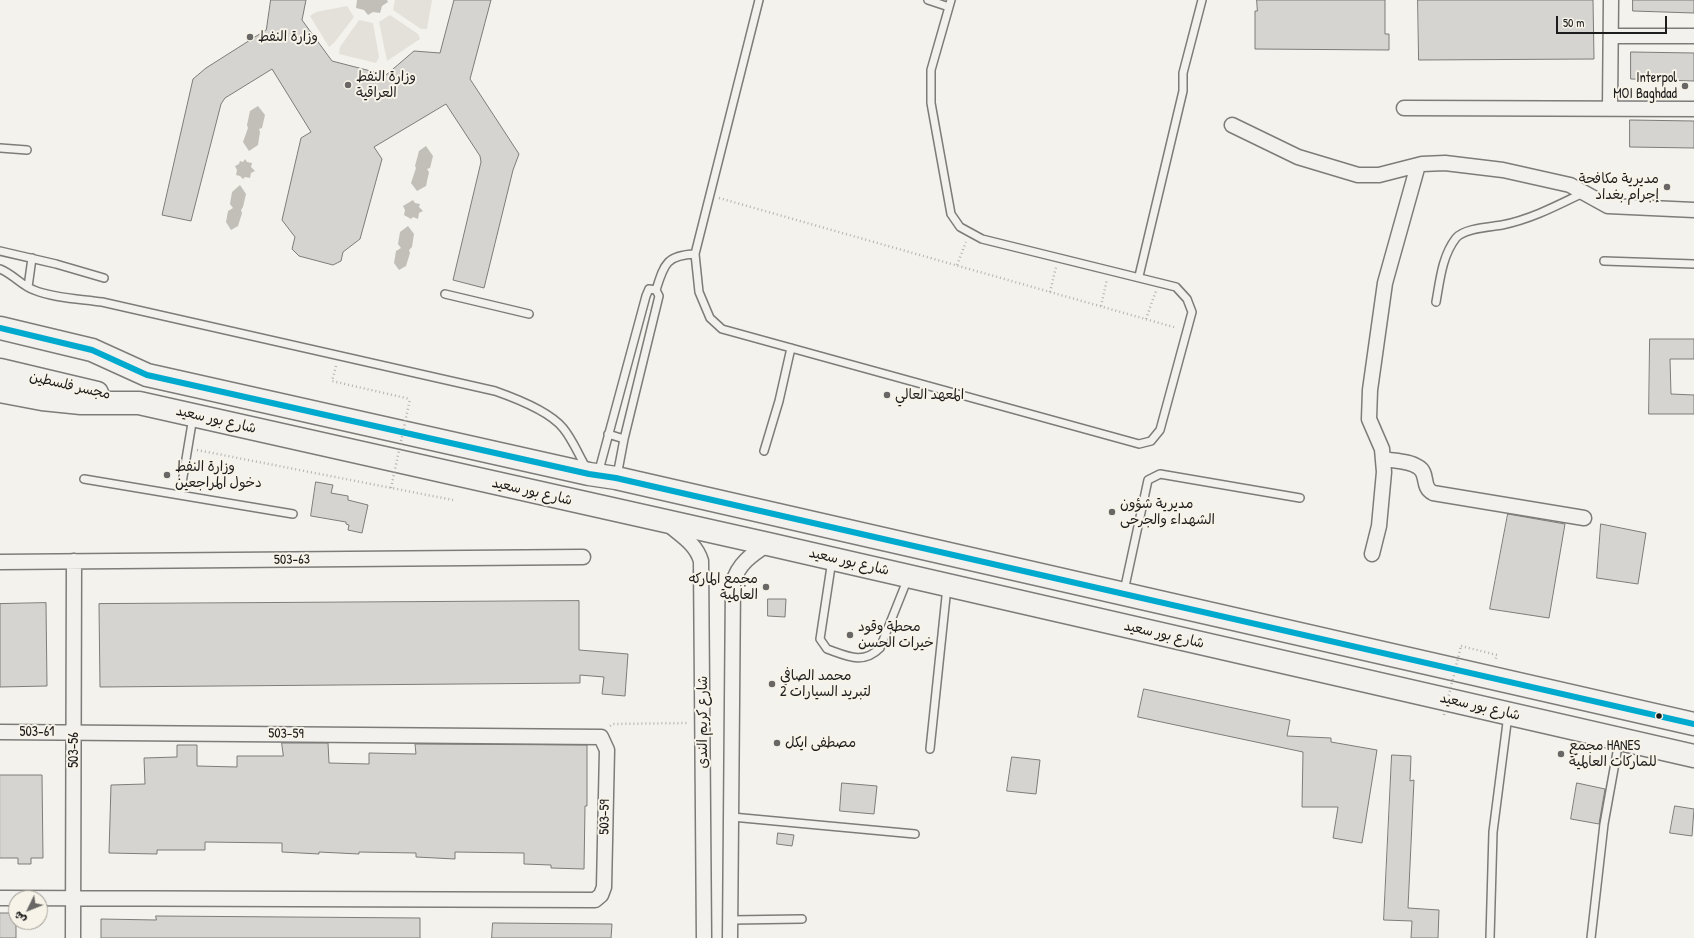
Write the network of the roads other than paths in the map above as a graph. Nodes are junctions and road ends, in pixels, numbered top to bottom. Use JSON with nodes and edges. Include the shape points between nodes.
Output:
{"nodes":[{"id":1,"x":759,"y":0,"type":"edge"},
{"id":2,"x":928,"y":0,"type":"edge"},
{"id":3,"x":1202,"y":0,"type":"edge"},
{"id":4,"x":1611,"y":0,"type":"edge"},
{"id":5,"x":950,"y":3,"type":"edge"},
{"id":6,"x":1611,"y":36,"type":"junction"},
{"id":7,"x":1694,"y":36,"type":"edge"},
{"id":8,"x":1404,"y":108,"type":"dead end"},
{"id":9,"x":1610,"y":108,"type":"junction"},
{"id":10,"x":1694,"y":109,"type":"edge"},
{"id":11,"x":1232,"y":125,"type":"dead end"},
{"id":12,"x":0,"y":148,"type":"edge"},
{"id":13,"x":27,"y":150,"type":"dead end"},
{"id":14,"x":1418,"y":165,"type":"junction"},
{"id":15,"x":1585,"y":192,"type":"junction"},
{"id":16,"x":1694,"y":210,"type":"edge"},
{"id":17,"x":0,"y":251,"type":"edge"},
{"id":18,"x":695,"y":254,"type":"junction"},
{"id":19,"x":32,"y":258,"type":"junction"},
{"id":20,"x":1604,"y":261,"type":"dead end"},
{"id":21,"x":1694,"y":264,"type":"edge"},
{"id":22,"x":0,"y":269,"type":"edge"},
{"id":23,"x":1139,"y":276,"type":"junction"},
{"id":24,"x":104,"y":278,"type":"dead end"},
{"id":25,"x":28,"y":287,"type":"junction"},
{"id":26,"x":656,"y":290,"type":"junction"},
{"id":27,"x":445,"y":294,"type":"dead end"},
{"id":28,"x":1436,"y":302,"type":"dead end"},
{"id":29,"x":528,"y":314,"type":"dead end"},
{"id":30,"x":0,"y":328,"type":"edge"},
{"id":31,"x":0,"y":342,"type":"edge"},
{"id":32,"x":791,"y":348,"type":"junction"},
{"id":33,"x":0,"y":370,"type":"edge"},
{"id":34,"x":147,"y":375,"type":"junction"},
{"id":35,"x":5,"y":395,"type":"edge"},
{"id":36,"x":139,"y":403,"type":"junction"},
{"id":37,"x":194,"y":415,"type":"junction"},
{"id":38,"x":608,"y":434,"type":"junction"},
{"id":39,"x":624,"y":439,"type":"junction"},
{"id":40,"x":764,"y":451,"type":"dead end"},
{"id":41,"x":1384,"y":459,"type":"junction"},
{"id":42,"x":601,"y":476,"type":"junction"},
{"id":43,"x":84,"y":479,"type":"dead end"},
{"id":44,"x":180,"y":495,"type":"junction"},
{"id":45,"x":1300,"y":498,"type":"dead end"},
{"id":46,"x":293,"y":514,"type":"dead end"},
{"id":47,"x":1584,"y":518,"type":"dead end"},
{"id":48,"x":665,"y":522,"type":"junction"},
{"id":49,"x":768,"y":544,"type":"junction"},
{"id":50,"x":1372,"y":554,"type":"dead end"},
{"id":51,"x":583,"y":557,"type":"dead end"},
{"id":52,"x":832,"y":559,"type":"junction"},
{"id":53,"x":0,"y":562,"type":"edge"},
{"id":54,"x":74,"y":562,"type":"junction"},
{"id":55,"x":908,"y":576,"type":"junction"},
{"id":56,"x":947,"y":585,"type":"junction"},
{"id":57,"x":1124,"y":594,"type":"junction"},
{"id":58,"x":1508,"y":713,"type":"junction"},
{"id":59,"x":1694,"y":724,"type":"edge"},
{"id":60,"x":0,"y":732,"type":"edge"},
{"id":61,"x":74,"y":733,"type":"junction"},
{"id":62,"x":1620,"y":739,"type":"junction"},
{"id":63,"x":930,"y":749,"type":"dead end"},
{"id":64,"x":1694,"y":756,"type":"edge"},
{"id":65,"x":732,"y":817,"type":"junction"},
{"id":66,"x":915,"y":834,"type":"dead end"},
{"id":67,"x":73,"y":897,"type":"junction"},
{"id":68,"x":0,"y":898,"type":"edge"},
{"id":69,"x":802,"y":919,"type":"dead end"},
{"id":70,"x":731,"y":920,"type":"junction"},
{"id":71,"x":73,"y":938,"type":"edge"},
{"id":72,"x":704,"y":938,"type":"edge"},
{"id":73,"x":730,"y":938,"type":"edge"},
{"id":74,"x":1490,"y":938,"type":"edge"},
{"id":75,"x":1591,"y":938,"type":"edge"}],
"edges":[{"from":1,"to":18,"type":"lane"},
{"from":2,"to":5,"type":"lane"},
{"from":3,"to":23,"type":"lane"},
{"from":4,"to":6,"type":"street"},
{"from":5,"to":23,"type":"lane","via":[[931,70],[932,103],[951,214],[960,227],[982,239]]},
{"from":6,"to":7,"type":"street"},
{"from":6,"to":9,"type":"street"},
{"from":8,"to":9,"type":"street"},
{"from":9,"to":10,"type":"street"},
{"from":11,"to":14,"type":"street","via":[[1298,157],[1358,175],[1379,175]]},
{"from":12,"to":13,"type":"lane"},
{"from":14,"to":15,"type":"street","via":[[1445,162],[1503,170],[1570,185]]},
{"from":14,"to":41,"type":"street","via":[[1385,283],[1370,390],[1369,418]]},
{"from":15,"to":16,"type":"street","via":[[1603,204],[1614,207]]},
{"from":15,"to":28,"type":"lane","via":[[1540,214],[1457,236],[1445,256]]},
{"from":17,"to":19,"type":"lane"},
{"from":18,"to":26,"type":"lane","via":[[679,254],[668,262],[661,273]]},
{"from":18,"to":32,"type":"lane","via":[[699,292],[710,318],[722,329]]},
{"from":19,"to":24,"type":"lane"},
{"from":19,"to":25,"type":"lane"},
{"from":20,"to":21,"type":"lane"},
{"from":22,"to":25,"type":"lane"},
{"from":23,"to":32,"type":"lane","via":[[1176,287],[1187,299],[1192,312],[1160,430],[1151,441],[1139,444]]},
{"from":25,"to":42,"type":"lane","via":[[41,292],[102,302],[510,396],[554,419]]},
{"from":26,"to":38,"type":"lane","via":[[649,289],[646,296]]},
{"from":26,"to":39,"type":"lane","via":[[659,296]]},
{"from":27,"to":29,"type":"lane"},
{"from":30,"to":34,"type":"main road","name":"شارع بور سعيد","via":[[92,350]]},
{"from":31,"to":34,"type":"main road"},
{"from":32,"to":40,"type":"lane"},
{"from":33,"to":36,"type":"main road","name":"مجسر فلسطين"},
{"from":34,"to":42,"type":"main road","name":"شارع بور سعيد"},
{"from":35,"to":36,"type":"main road","name":"شارع بور سعيد","via":[[81,402]]},
{"from":36,"to":37,"type":"main road","name":"شارع بور سعيد"},
{"from":37,"to":44,"type":"lane"},
{"from":37,"to":48,"type":"main road","name":"شارع بور سعيد"},
{"from":38,"to":39,"type":"lane"},
{"from":38,"to":42,"type":"lane"},
{"from":39,"to":42,"type":"lane"},
{"from":41,"to":47,"type":"street","via":[[1418,466],[1424,474],[1426,486],[1433,493]]},
{"from":41,"to":50,"type":"street","via":[[1380,518]]},
{"from":42,"to":57,"type":"main road","name":"شارع بور سعيد"},
{"from":43,"to":44,"type":"lane"},
{"from":44,"to":46,"type":"lane"},
{"from":45,"to":57,"type":"lane","via":[[1160,474],[1148,480]]},
{"from":48,"to":49,"type":"main road","name":"شارع بور سعيد"},
{"from":48,"to":72,"type":"street","name":"شارع كريم الندى","via":[[693,545],[702,561]]},
{"from":49,"to":52,"type":"main road","name":"شارع بور سعيد"},
{"from":49,"to":65,"type":"street","via":[[743,562],[736,572],[733,583]]},
{"from":51,"to":54,"type":"street","name":"503-63"},
{"from":52,"to":55,"type":"main road","name":"شارع بور سعيد"},
{"from":52,"to":55,"type":"lane","via":[[820,639],[827,649],[856,659],[872,657],[880,648]]},
{"from":53,"to":54,"type":"street","name":"503-63"},
{"from":54,"to":61,"type":"street","name":"503-56"},
{"from":55,"to":56,"type":"main road","name":"شارع بور سعيد"},
{"from":56,"to":58,"type":"main road","name":"شارع بور سعيد"},
{"from":56,"to":63,"type":"lane"},
{"from":57,"to":59,"type":"main road","name":"شارع بور سعيد"},
{"from":58,"to":62,"type":"main road","name":"شارع بور سعيد"},
{"from":58,"to":74,"type":"lane","via":[[1493,832]]},
{"from":60,"to":61,"type":"street","name":"503-61"},
{"from":61,"to":67,"type":"street","name":"503-56"},
{"from":61,"to":67,"type":"street","name":"503-59","via":[[601,737],[607,750],[604,886],[602,895],[595,900]]},
{"from":62,"to":64,"type":"main road","name":"شارع بور سعيد"},
{"from":62,"to":75,"type":"lane","via":[[1604,824]]},
{"from":65,"to":66,"type":"lane"},
{"from":65,"to":70,"type":"street"},
{"from":67,"to":68,"type":"street"},
{"from":67,"to":71,"type":"street","name":"503-56"},
{"from":69,"to":70,"type":"lane"},
{"from":70,"to":73,"type":"street"}]}
